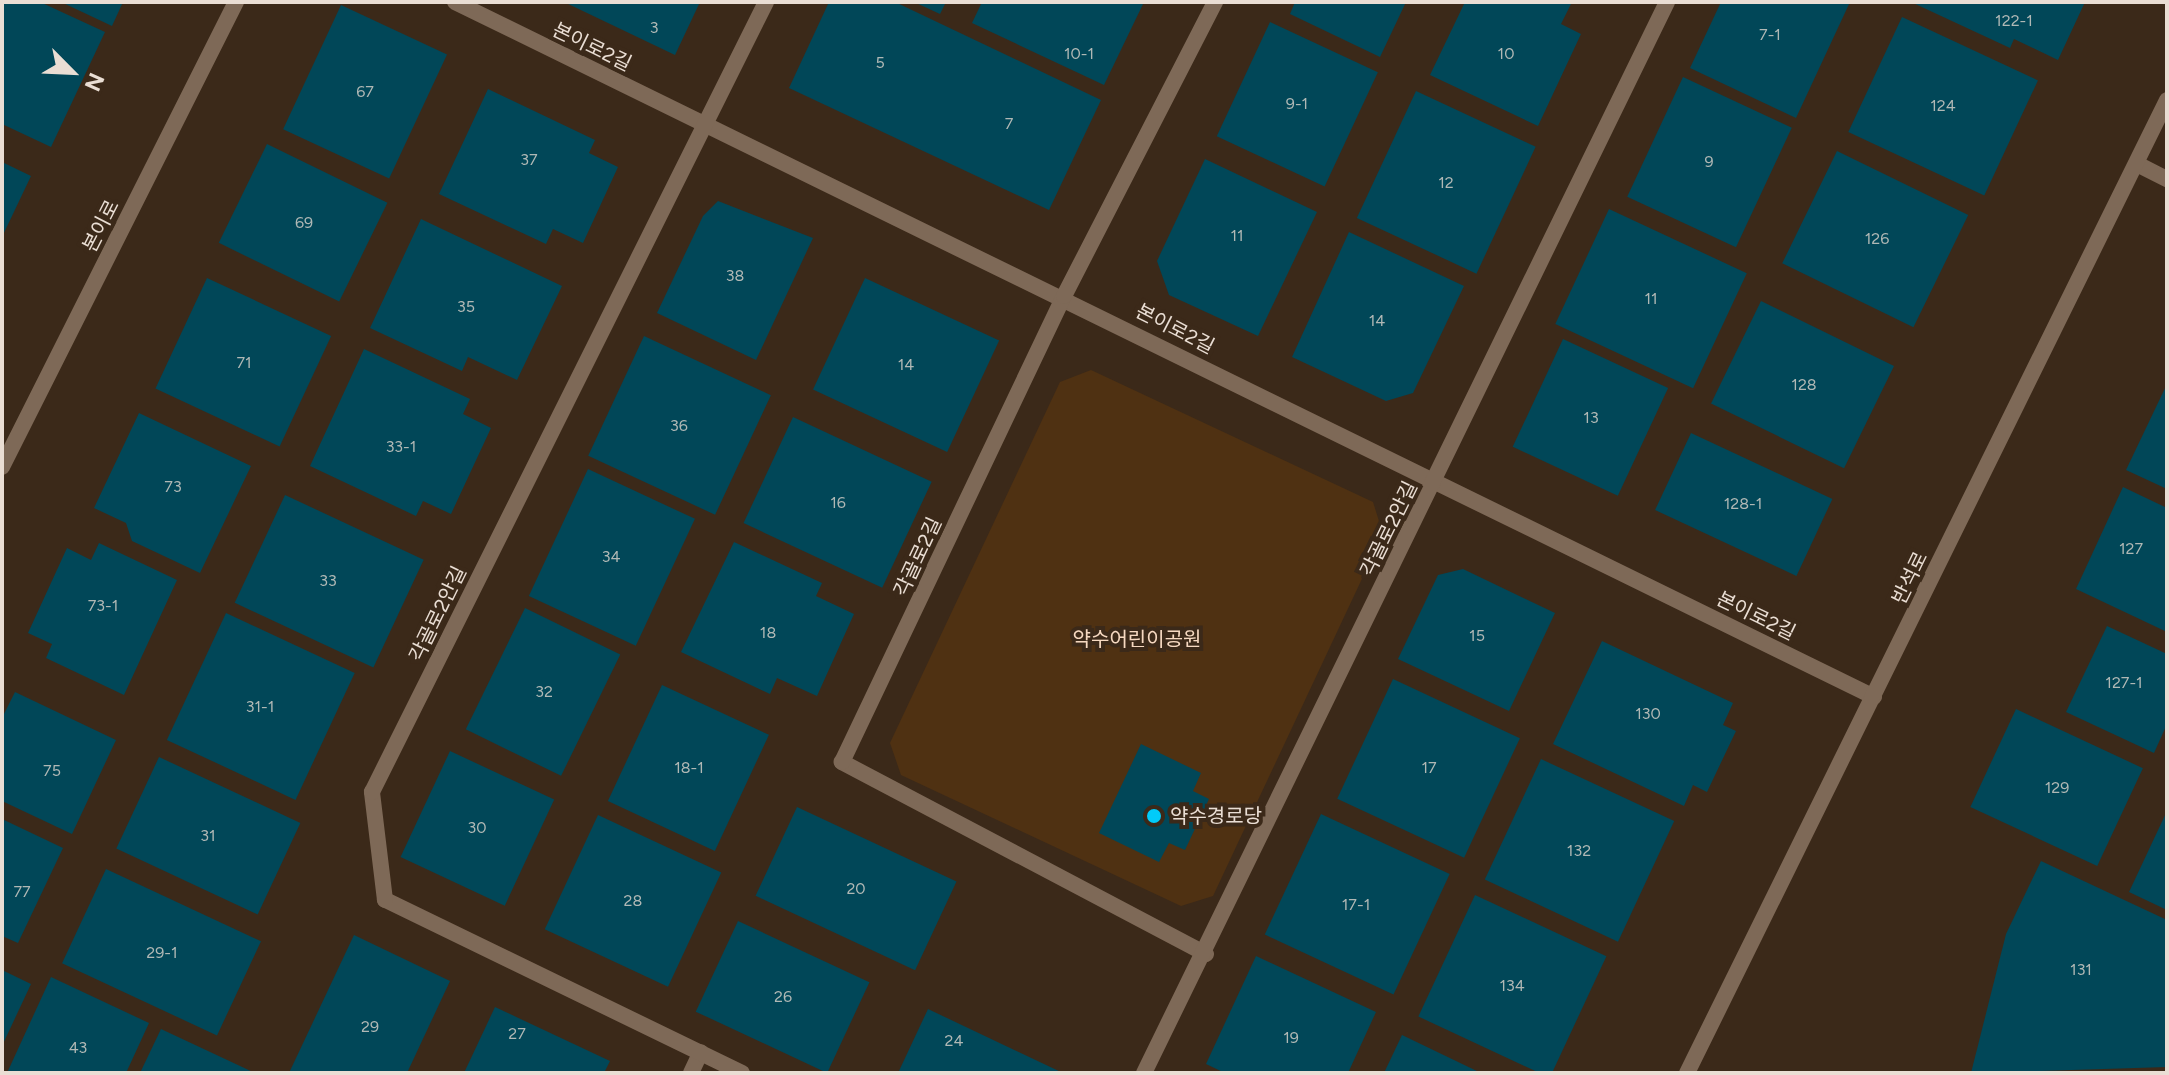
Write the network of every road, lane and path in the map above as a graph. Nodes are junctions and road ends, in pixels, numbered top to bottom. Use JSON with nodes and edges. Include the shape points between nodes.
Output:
{"nodes":[{"id":1,"x":236,"y":2,"type":"edge"},
{"id":2,"x":455,"y":2,"type":"edge"},
{"id":3,"x":766,"y":2,"type":"edge"},
{"id":4,"x":1215,"y":2,"type":"edge"},
{"id":5,"x":1667,"y":2,"type":"edge"},
{"id":6,"x":2167,"y":100,"type":"edge"},
{"id":7,"x":704,"y":124,"type":"junction"},
{"id":8,"x":2137,"y":164,"type":"junction"},
{"id":9,"x":2167,"y":179,"type":"edge"},
{"id":10,"x":1064,"y":296,"type":"junction"},
{"id":11,"x":2,"y":467,"type":"edge"},
{"id":12,"x":1434,"y":481,"type":"junction"},
{"id":13,"x":1874,"y":697,"type":"junction"},
{"id":14,"x":1206,"y":954,"type":"junction"},
{"id":15,"x":701,"y":1052,"type":"junction"},
{"id":16,"x":1690,"y":1072,"type":"edge"},
{"id":17,"x":691,"y":1073,"type":"edge"},
{"id":18,"x":742,"y":1073,"type":"edge"},
{"id":19,"x":1144,"y":1073,"type":"edge"}],
"edges":[{"from":1,"to":11,"type":"street","name":"본이로"},
{"from":2,"to":7,"type":"street","name":"본이로2길"},
{"from":3,"to":7,"type":"street","name":"각골로2안길"},
{"from":4,"to":10,"type":"street","name":"각골로2길"},
{"from":5,"to":12,"type":"street","name":"각골로2안길"},
{"from":6,"to":8,"type":"street","name":"반석로"},
{"from":7,"to":10,"type":"street","name":"본이로2길"},
{"from":7,"to":15,"type":"street","name":"각골로2안길","via":[[372,792],[385,900]]},
{"from":8,"to":9,"type":"street"},
{"from":8,"to":13,"type":"street","name":"반석로"},
{"from":10,"to":12,"type":"street","name":"본이로2길"},
{"from":10,"to":14,"type":"street","name":"각골로2길","via":[[842,762]]},
{"from":12,"to":13,"type":"street","name":"본이로2길"},
{"from":12,"to":14,"type":"street","name":"각골로2안길"},
{"from":13,"to":16,"type":"street","name":"반석로"},
{"from":14,"to":19,"type":"street","name":"각골로2안길"},
{"from":15,"to":17,"type":"street"},
{"from":15,"to":18,"type":"street","name":"각골로2안길"}]}
